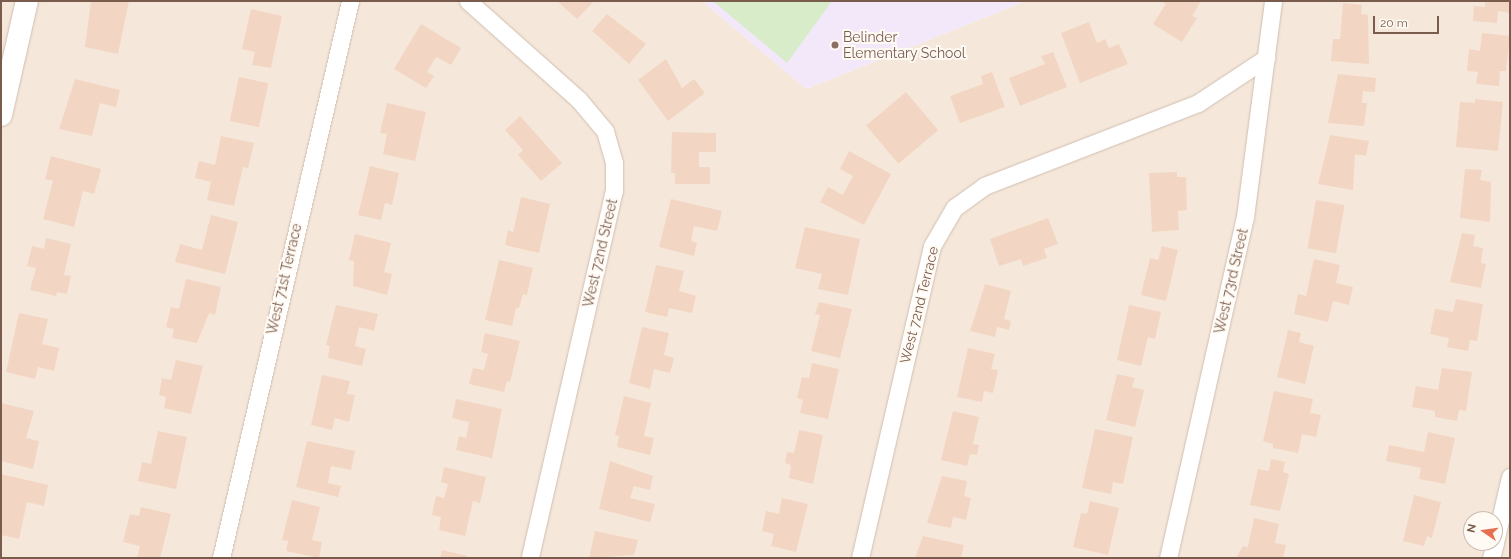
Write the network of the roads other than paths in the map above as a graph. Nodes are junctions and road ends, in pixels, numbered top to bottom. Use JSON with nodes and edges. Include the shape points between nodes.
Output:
{"nodes":[{"id":1,"x":27,"y":1,"type":"edge"},
{"id":2,"x":350,"y":1,"type":"edge"},
{"id":3,"x":468,"y":1,"type":"edge"},
{"id":4,"x":1273,"y":1,"type":"edge"},
{"id":5,"x":1266,"y":58,"type":"junction"},
{"id":6,"x":1,"y":115,"type":"edge"},
{"id":7,"x":1510,"y":477,"type":"edge"},
{"id":8,"x":1502,"y":511,"type":"edge"},
{"id":9,"x":220,"y":558,"type":"edge"},
{"id":10,"x":530,"y":558,"type":"edge"},
{"id":11,"x":860,"y":558,"type":"edge"},
{"id":12,"x":1168,"y":558,"type":"edge"}],
"edges":[{"from":1,"to":6,"type":"street"},
{"from":2,"to":9,"type":"street","name":"West 71st Terrace"},
{"from":3,"to":10,"type":"street","name":"West 72nd Street","via":[[579,100],[605,131],[614,164],[614,190]]},
{"from":4,"to":5,"type":"street","name":"West 73rd Street"},
{"from":5,"to":11,"type":"street","name":"West 72nd Terrace","via":[[1198,103],[984,186],[954,208],[932,246]]},
{"from":5,"to":12,"type":"street","name":"West 73rd Street","via":[[1245,217]]},
{"from":7,"to":8,"type":"street"}]}
